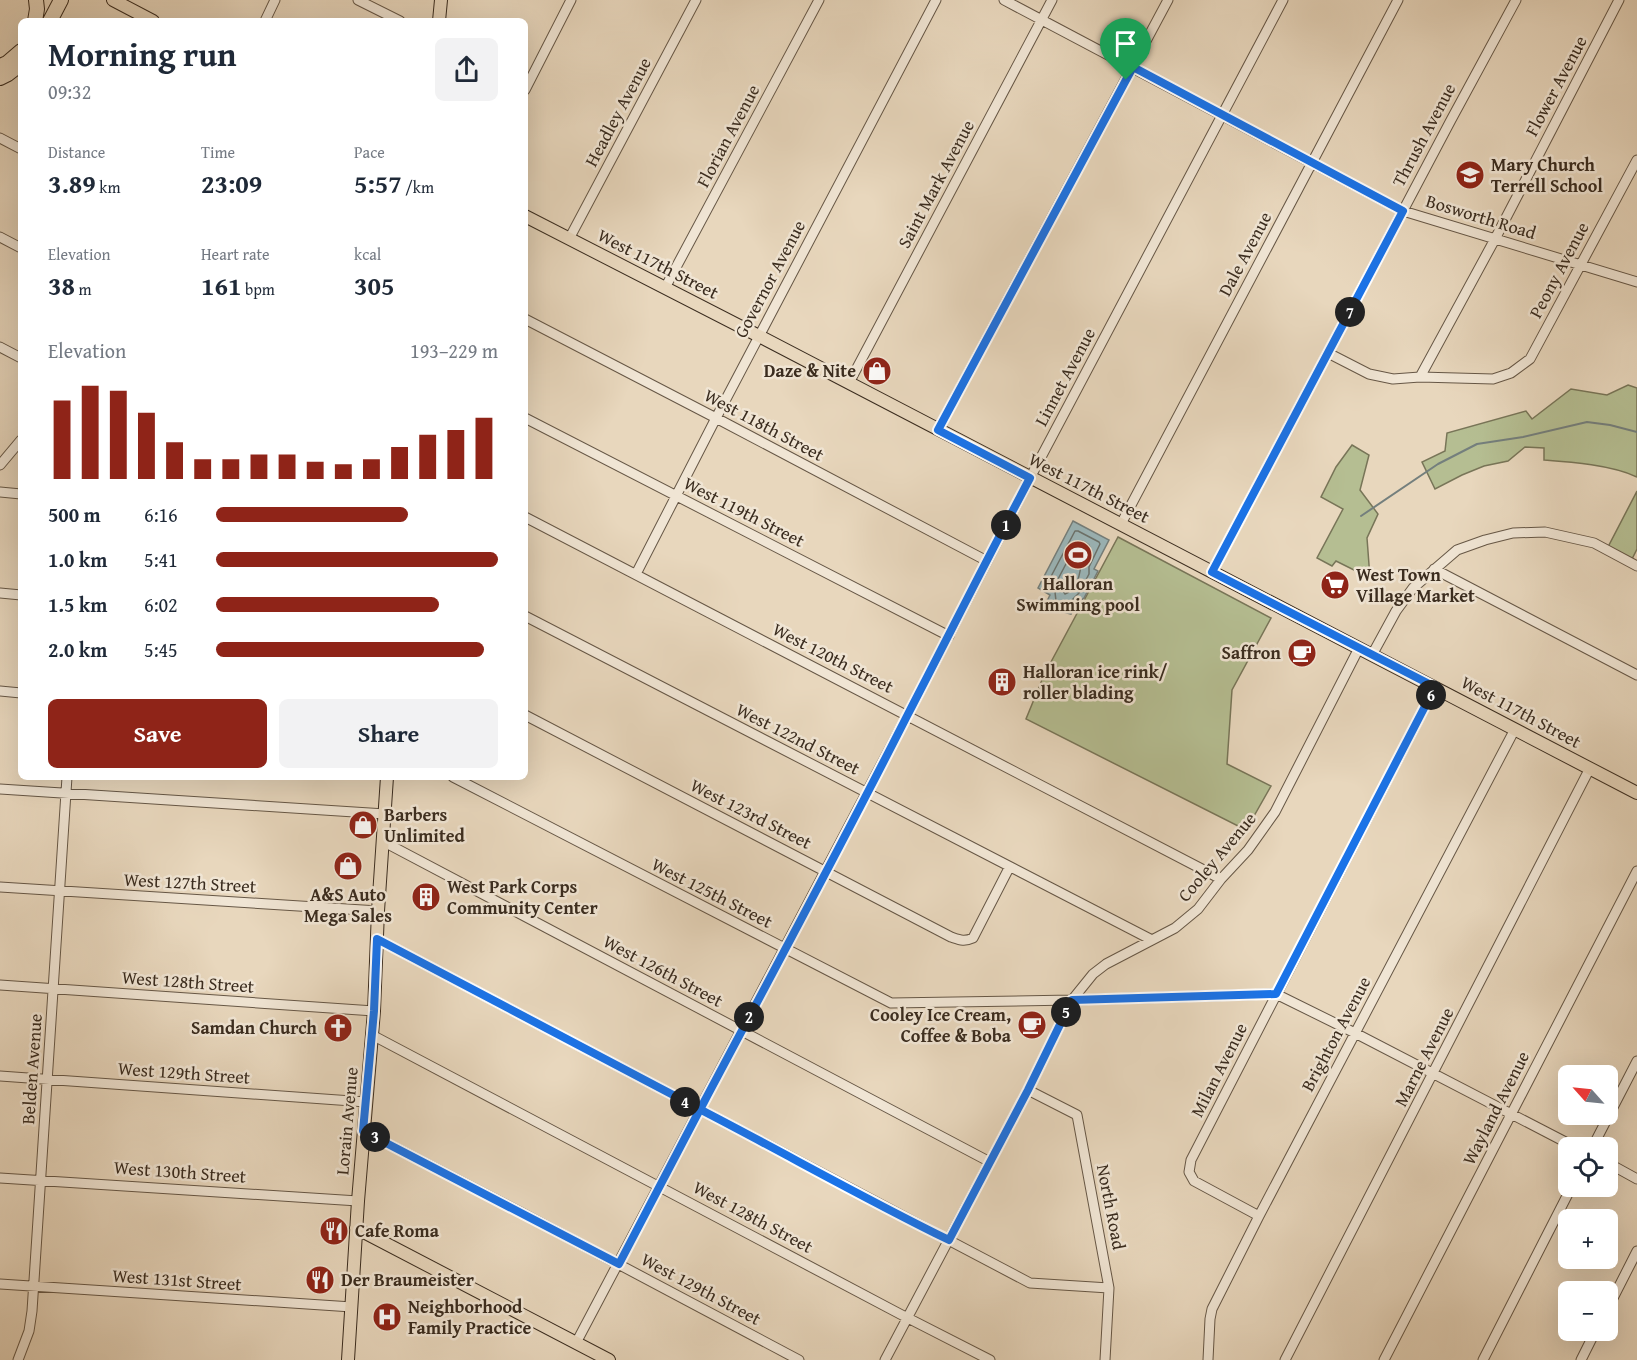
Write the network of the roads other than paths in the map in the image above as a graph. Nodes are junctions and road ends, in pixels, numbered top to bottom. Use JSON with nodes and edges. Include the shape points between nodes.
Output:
{"nodes":[{"id":1,"x":36,"y":0,"type":"edge"},
{"id":2,"x":61,"y":0,"type":"edge"},
{"id":3,"x":113,"y":0,"type":"edge"},
{"id":4,"x":275,"y":0,"type":"edge"},
{"id":5,"x":358,"y":0,"type":"edge"},
{"id":6,"x":441,"y":0,"type":"edge"},
{"id":7,"x":572,"y":0,"type":"edge"},
{"id":8,"x":696,"y":0,"type":"edge"},
{"id":9,"x":819,"y":0,"type":"edge"},
{"id":10,"x":936,"y":0,"type":"edge"},
{"id":11,"x":1004,"y":0,"type":"edge"},
{"id":12,"x":1052,"y":0,"type":"edge"},
{"id":13,"x":1168,"y":0,"type":"edge"},
{"id":14,"x":1283,"y":0,"type":"edge"},
{"id":15,"x":1398,"y":0,"type":"edge"},
{"id":16,"x":1516,"y":0,"type":"edge"},
{"id":17,"x":1619,"y":0,"type":"edge"},
{"id":18,"x":36,"y":18,"type":"edge"},
{"id":19,"x":52,"y":18,"type":"edge"},
{"id":20,"x":147,"y":18,"type":"edge"},
{"id":21,"x":266,"y":18,"type":"edge"},
{"id":22,"x":394,"y":18,"type":"edge"},
{"id":23,"x":439,"y":18,"type":"edge"},
{"id":24,"x":1042,"y":19,"type":"junction"},
{"id":25,"x":18,"y":54,"type":"edge"},
{"id":26,"x":0,"y":66,"type":"edge"},
{"id":27,"x":18,"y":66,"type":"edge"},
{"id":28,"x":1133,"y":67,"type":"junction"},
{"id":29,"x":0,"y":78,"type":"edge"},
{"id":30,"x":528,"y":84,"type":"edge"},
{"id":31,"x":1222,"y":115,"type":"junction"},
{"id":32,"x":0,"y":138,"type":"edge"},
{"id":33,"x":18,"y":147,"type":"edge"},
{"id":34,"x":1637,"y":160,"type":"edge"},
{"id":35,"x":1312,"y":162,"type":"junction"},
{"id":36,"x":1403,"y":211,"type":"junction"},
{"id":37,"x":528,"y":218,"type":"edge"},
{"id":38,"x":0,"y":237,"type":"edge"},
{"id":39,"x":1495,"y":238,"type":"junction"},
{"id":40,"x":569,"y":239,"type":"junction"},
{"id":41,"x":18,"y":246,"type":"edge"},
{"id":42,"x":1581,"y":266,"type":"junction"},
{"id":43,"x":1636,"y":279,"type":"edge"},
{"id":44,"x":665,"y":288,"type":"junction"},
{"id":45,"x":528,"y":321,"type":"edge"},
{"id":46,"x":759,"y":336,"type":"junction"},
{"id":47,"x":0,"y":347,"type":"edge"},
{"id":48,"x":1328,"y":353,"type":"junction"},
{"id":49,"x":18,"y":356,"type":"edge"},
{"id":50,"x":1420,"y":377,"type":"junction"},
{"id":51,"x":849,"y":383,"type":"junction"},
{"id":52,"x":716,"y":417,"type":"junction"},
{"id":53,"x":528,"y":420,"type":"edge"},
{"id":54,"x":938,"y":430,"type":"junction"},
{"id":55,"x":18,"y":444,"type":"edge"},
{"id":56,"x":0,"y":465,"type":"edge"},
{"id":57,"x":1030,"y":478,"type":"junction"},
{"id":58,"x":0,"y":492,"type":"edge"},
{"id":59,"x":18,"y":494,"type":"edge"},
{"id":60,"x":676,"y":496,"type":"junction"},
{"id":61,"x":528,"y":519,"type":"edge"},
{"id":62,"x":1121,"y":524,"type":"junction"},
{"id":63,"x":987,"y":561,"type":"junction"},
{"id":64,"x":1637,"y":566,"type":"edge"},
{"id":65,"x":1434,"y":569,"type":"junction"},
{"id":66,"x":1212,"y":572,"type":"junction"},
{"id":67,"x":636,"y":574,"type":"junction"},
{"id":68,"x":0,"y":593,"type":"edge"},
{"id":69,"x":18,"y":595,"type":"edge"},
{"id":70,"x":528,"y":618,"type":"edge"},
{"id":71,"x":949,"y":636,"type":"junction"},
{"id":72,"x":1359,"y":648,"type":"junction"},
{"id":73,"x":1372,"y":655,"type":"junction"},
{"id":74,"x":1637,"y":675,"type":"edge"},
{"id":75,"x":1435,"y":687,"type":"junction"},
{"id":76,"x":0,"y":691,"type":"edge"},
{"id":77,"x":18,"y":693,"type":"edge"},
{"id":78,"x":908,"y":716,"type":"junction"},
{"id":79,"x":528,"y":717,"type":"edge"},
{"id":80,"x":1515,"y":729,"type":"junction"},
{"id":81,"x":1590,"y":768,"type":"junction"},
{"id":82,"x":67,"y":780,"type":"edge"},
{"id":83,"x":387,"y":780,"type":"edge"},
{"id":84,"x":459,"y":780,"type":"edge"},
{"id":85,"x":0,"y":789,"type":"edge"},
{"id":86,"x":867,"y":793,"type":"junction"},
{"id":87,"x":1637,"y":793,"type":"edge"},
{"id":88,"x":66,"y":794,"type":"junction"},
{"id":89,"x":385,"y":814,"type":"junction"},
{"id":90,"x":384,"y":842,"type":"junction"},
{"id":91,"x":1009,"y":868,"type":"junction"},
{"id":92,"x":825,"y":871,"type":"junction"},
{"id":93,"x":1637,"y":872,"type":"edge"},
{"id":94,"x":1221,"y":879,"type":"junction"},
{"id":95,"x":0,"y":887,"type":"edge"},
{"id":96,"x":60,"y":892,"type":"junction"},
{"id":97,"x":378,"y":911,"type":"junction"},
{"id":98,"x":377,"y":939,"type":"junction"},
{"id":99,"x":1152,"y":940,"type":"junction"},
{"id":100,"x":784,"y":949,"type":"junction"},
{"id":101,"x":0,"y":985,"type":"edge"},
{"id":102,"x":54,"y":989,"type":"junction"},
{"id":103,"x":1276,"y":994,"type":"junction"},
{"id":104,"x":1072,"y":1000,"type":"junction"},
{"id":105,"x":374,"y":1011,"type":"junction"},
{"id":106,"x":741,"y":1031,"type":"junction"},
{"id":107,"x":1355,"y":1033,"type":"junction"},
{"id":108,"x":372,"y":1035,"type":"junction"},
{"id":109,"x":1637,"y":1061,"type":"edge"},
{"id":110,"x":1434,"y":1074,"type":"junction"},
{"id":111,"x":0,"y":1076,"type":"edge"},
{"id":112,"x":48,"y":1079,"type":"junction"},
{"id":113,"x":1028,"y":1090,"type":"junction"},
{"id":114,"x":366,"y":1102,"type":"junction"},
{"id":115,"x":700,"y":1109,"type":"junction"},
{"id":116,"x":1512,"y":1113,"type":"junction"},
{"id":117,"x":363,"y":1131,"type":"junction"},
{"id":118,"x":1598,"y":1137,"type":"edge"},
{"id":119,"x":1558,"y":1138,"type":"edge"},
{"id":120,"x":990,"y":1162,"type":"junction"},
{"id":121,"x":1618,"y":1169,"type":"edge"},
{"id":122,"x":0,"y":1178,"type":"edge"},
{"id":123,"x":1637,"y":1179,"type":"edge"},
{"id":124,"x":42,"y":1181,"type":"junction"},
{"id":125,"x":660,"y":1186,"type":"junction"},
{"id":126,"x":1566,"y":1197,"type":"edge"},
{"id":127,"x":357,"y":1201,"type":"junction"},
{"id":128,"x":1259,"y":1216,"type":"junction"},
{"id":129,"x":357,"y":1228,"type":"junction"},
{"id":130,"x":949,"y":1240,"type":"junction"},
{"id":131,"x":1637,"y":1251,"type":"edge"},
{"id":132,"x":619,"y":1264,"type":"junction"},
{"id":133,"x":0,"y":1284,"type":"edge"},
{"id":134,"x":33,"y":1287,"type":"junction"},
{"id":135,"x":1110,"y":1288,"type":"junction"},
{"id":136,"x":1618,"y":1288,"type":"edge"},
{"id":137,"x":352,"y":1307,"type":"junction"},
{"id":138,"x":907,"y":1318,"type":"junction"},
{"id":139,"x":1590,"y":1341,"type":"edge"},
{"id":140,"x":576,"y":1343,"type":"junction"},
{"id":141,"x":350,"y":1359,"type":"edge"},
{"id":142,"x":18,"y":1360,"type":"edge"},
{"id":143,"x":609,"y":1360,"type":"edge"},
{"id":144,"x":799,"y":1360,"type":"edge"},
{"id":145,"x":885,"y":1360,"type":"edge"},
{"id":146,"x":990,"y":1360,"type":"edge"},
{"id":147,"x":1105,"y":1360,"type":"edge"},
{"id":148,"x":1208,"y":1360,"type":"edge"},
{"id":149,"x":1285,"y":1360,"type":"edge"},
{"id":150,"x":1384,"y":1360,"type":"edge"},
{"id":151,"x":1483,"y":1360,"type":"edge"},
{"id":152,"x":1581,"y":1360,"type":"edge"}],
"edges":[{"from":1,"to":18,"type":"highway"},
{"from":2,"to":19,"type":"highway"},
{"from":3,"to":20,"type":"main road"},
{"from":4,"to":21,"type":"street"},
{"from":5,"to":22,"type":"street"},
{"from":6,"to":23,"type":"main road"},
{"from":7,"to":30,"type":"street"},
{"from":8,"to":40,"type":"street","name":"Headley Avenue"},
{"from":9,"to":44,"type":"street","name":"Florian Avenue"},
{"from":10,"to":46,"type":"street","name":"Governor Avenue"},
{"from":11,"to":24,"type":"street","name":"Bosworth Road"},
{"from":12,"to":24,"type":"street","name":"Saint Mark Avenue"},
{"from":13,"to":28,"type":"street"},
{"from":14,"to":31,"type":"street","name":"Linnet Avenue"},
{"from":15,"to":35,"type":"street","name":"Dale Avenue"},
{"from":16,"to":36,"type":"street","name":"Thrush Avenue"},
{"from":17,"to":39,"type":"street","name":"Flower Avenue"},
{"from":24,"to":28,"type":"street","name":"Bosworth Road"},
{"from":24,"to":51,"type":"street","name":"Saint Mark Avenue"},
{"from":25,"to":26,"type":"highway"},
{"from":27,"to":29,"type":"highway"},
{"from":28,"to":31,"type":"street","name":"Bosworth Road"},
{"from":28,"to":54,"type":"street"},
{"from":31,"to":35,"type":"street","name":"Bosworth Road"},
{"from":31,"to":57,"type":"street","name":"Linnet Avenue"},
{"from":32,"to":33,"type":"street"},
{"from":34,"to":42,"type":"street","name":"Peony Avenue"},
{"from":35,"to":36,"type":"street","name":"Bosworth Road"},
{"from":35,"to":62,"type":"street","name":"Dale Avenue"},
{"from":36,"to":39,"type":"street","name":"Bosworth Road"},
{"from":36,"to":48,"type":"street","name":"Thrush Avenue"},
{"from":37,"to":40,"type":"main road","name":"West 117th Street"},
{"from":38,"to":41,"type":"street"},
{"from":39,"to":42,"type":"street","name":"Bosworth Road"},
{"from":39,"to":50,"type":"street","name":"Flower Avenue"},
{"from":40,"to":44,"type":"main road","name":"West 117th Street"},
{"from":42,"to":43,"type":"street","name":"Bosworth Road"},
{"from":42,"to":50,"type":"street","name":"Peony Avenue","via":[[1530,359],[1512,373],[1493,379]]},
{"from":44,"to":46,"type":"main road","name":"West 117th Street"},
{"from":45,"to":52,"type":"street","name":"West 118th Street"},
{"from":46,"to":51,"type":"main road","name":"West 117th Street"},
{"from":46,"to":52,"type":"street","name":"Governor Avenue"},
{"from":47,"to":49,"type":"street"},
{"from":48,"to":50,"type":"street","via":[[1369,374],[1393,379]]},
{"from":48,"to":66,"type":"street","name":"Thrush Avenue"},
{"from":51,"to":54,"type":"main road","name":"West 117th Street"},
{"from":52,"to":60,"type":"street","name":"Governor Avenue"},
{"from":52,"to":63,"type":"street","name":"West 118th Street"},
{"from":53,"to":60,"type":"street","name":"West 119th Street"},
{"from":54,"to":57,"type":"main road","name":"West 117th Street"},
{"from":55,"to":56,"type":"street"},
{"from":57,"to":62,"type":"main road","name":"West 117th Street"},
{"from":57,"to":63,"type":"street","name":"Linnet Avenue"},
{"from":58,"to":59,"type":"street"},
{"from":60,"to":67,"type":"street","name":"Governor Avenue"},
{"from":60,"to":71,"type":"street","name":"West 119th Street"},
{"from":61,"to":67,"type":"street","name":"West 120th Street"},
{"from":62,"to":66,"type":"main road","name":"West 117th Street"},
{"from":63,"to":71,"type":"street","name":"Linnet Avenue"},
{"from":64,"to":65,"type":"street","via":[[1594,543],[1545,532],[1513,533],[1485,540],[1457,550]]},
{"from":65,"to":73,"type":"street","via":[[1396,611]]},
{"from":65,"to":74,"type":"street"},
{"from":66,"to":72,"type":"main road","name":"West 117th Street"},
{"from":67,"to":78,"type":"street","name":"West 120th Street"},
{"from":68,"to":69,"type":"street"},
{"from":70,"to":86,"type":"street","name":"West 122nd Street"},
{"from":71,"to":78,"type":"street","name":"Linnet Avenue"},
{"from":72,"to":73,"type":"main road","name":"West 117th Street"},
{"from":72,"to":94,"type":"street","name":"Cooley Avenue","via":[[1275,812]]},
{"from":73,"to":75,"type":"main road","name":"West 117th Street"},
{"from":75,"to":80,"type":"main road","name":"West 117th Street"},
{"from":75,"to":103,"type":"street","name":"Milan Avenue"},
{"from":76,"to":77,"type":"street"},
{"from":78,"to":86,"type":"street","name":"Linnet Avenue"},
{"from":78,"to":94,"type":"street","name":"West 120th Street"},
{"from":79,"to":92,"type":"street","name":"West 123rd Street"},
{"from":80,"to":81,"type":"main road","name":"West 117th Street"},
{"from":80,"to":107,"type":"street","name":"Brighton Avenue"},
{"from":81,"to":87,"type":"main road","name":"West 117th Street"},
{"from":81,"to":110,"type":"street","name":"Marne Avenue"},
{"from":82,"to":88,"type":"street","name":"Belden Avenue"},
{"from":83,"to":89,"type":"main road","name":"Lorain Avenue"},
{"from":84,"to":100,"type":"street","name":"West 125th Street"},
{"from":85,"to":88,"type":"street"},
{"from":86,"to":91,"type":"street","name":"West 122nd Street"},
{"from":86,"to":92,"type":"street","name":"Linnet Avenue"},
{"from":88,"to":89,"type":"street"},
{"from":88,"to":96,"type":"street","name":"Belden Avenue"},
{"from":89,"to":90,"type":"main road","name":"Lorain Avenue"},
{"from":90,"to":97,"type":"main road","name":"Lorain Avenue"},
{"from":90,"to":106,"type":"street","name":"West 126th Street"},
{"from":91,"to":92,"type":"street","name":"West 123rd Street","via":[[973,938],[967,941],[951,937]]},
{"from":91,"to":99,"type":"street","name":"West 122nd Street"},
{"from":92,"to":100,"type":"street","name":"Linnet Avenue"},
{"from":93,"to":116,"type":"street","name":"Wayland Avenue"},
{"from":94,"to":99,"type":"street","name":"Cooley Avenue","via":[[1198,909]]},
{"from":95,"to":96,"type":"street","name":"West 127th Street"},
{"from":96,"to":97,"type":"street","name":"West 127th Street"},
{"from":96,"to":102,"type":"street","name":"Belden Avenue"},
{"from":97,"to":98,"type":"main road","name":"Lorain Avenue"},
{"from":98,"to":105,"type":"main road","name":"Lorain Avenue"},
{"from":98,"to":115,"type":"street"},
{"from":99,"to":104,"type":"street","name":"Cooley Avenue","via":[[1093,974]]},
{"from":100,"to":104,"type":"street","name":"West 125th Street","via":[[891,1003]]},
{"from":100,"to":106,"type":"street","name":"Linnet Avenue"},
{"from":101,"to":102,"type":"street","name":"West 128th Street"},
{"from":102,"to":105,"type":"street","name":"West 128th Street"},
{"from":102,"to":112,"type":"street","name":"Belden Avenue"},
{"from":103,"to":104,"type":"street","name":"West 125th Street"},
{"from":103,"to":107,"type":"street"},
{"from":103,"to":128,"type":"street","name":"Milan Avenue","via":[[1191,1160],[1189,1172],[1194,1181]]},
{"from":104,"to":113,"type":"street","name":"Cooley Avenue"},
{"from":105,"to":108,"type":"main road","name":"Lorain Avenue"},
{"from":106,"to":115,"type":"street","name":"Linnet Avenue"},
{"from":106,"to":120,"type":"street","name":"West 126th Street"},
{"from":107,"to":110,"type":"street"},
{"from":107,"to":128,"type":"street","name":"Brighton Avenue"},
{"from":108,"to":114,"type":"main road","name":"Lorain Avenue"},
{"from":108,"to":125,"type":"street","name":"West 128th Street"},
{"from":109,"to":118,"type":"street"},
{"from":110,"to":116,"type":"street"},
{"from":110,"to":149,"type":"street","name":"Marne Avenue"},
{"from":111,"to":112,"type":"street","name":"West 129th Street"},
{"from":112,"to":114,"type":"street","name":"West 129th Street"},
{"from":112,"to":124,"type":"street","name":"Belden Avenue"},
{"from":113,"to":120,"type":"street","name":"Cooley Avenue"},
{"from":113,"to":135,"type":"street","name":"North Road","via":[[1077,1115]]},
{"from":114,"to":117,"type":"main road","name":"Lorain Avenue"},
{"from":115,"to":125,"type":"street","name":"Linnet Avenue"},
{"from":115,"to":130,"type":"street"},
{"from":116,"to":119,"type":"street"},
{"from":116,"to":150,"type":"street","name":"Wayland Avenue"},
{"from":117,"to":127,"type":"main road","name":"Lorain Avenue"},
{"from":117,"to":132,"type":"street","name":"West 129th Street"},
{"from":120,"to":130,"type":"street","name":"Cooley Avenue"},
{"from":121,"to":123,"type":"street"},
{"from":122,"to":124,"type":"street","name":"West 130th Street"},
{"from":124,"to":127,"type":"street","name":"West 130th Street"},
{"from":124,"to":134,"type":"street","name":"Belden Avenue"},
{"from":125,"to":132,"type":"street","name":"Linnet Avenue"},
{"from":125,"to":138,"type":"street","name":"West 128th Street"},
{"from":126,"to":151,"type":"street"},
{"from":127,"to":129,"type":"main road","name":"Lorain Avenue"},
{"from":128,"to":148,"type":"street","name":"Brighton Avenue","via":[[1212,1310]]},
{"from":129,"to":137,"type":"main road","name":"Lorain Avenue"},
{"from":129,"to":140,"type":"main road"},
{"from":130,"to":135,"type":"street","via":[[1030,1283]]},
{"from":130,"to":138,"type":"street","name":"Cooley Avenue"},
{"from":131,"to":136,"type":"street"},
{"from":132,"to":140,"type":"street","name":"Linnet Avenue"},
{"from":132,"to":144,"type":"street","name":"West 129th Street"},
{"from":133,"to":134,"type":"street","name":"West 131st Street"},
{"from":134,"to":137,"type":"street","name":"West 131st Street"},
{"from":134,"to":142,"type":"street","name":"Belden Avenue","via":[[29,1331]]},
{"from":135,"to":147,"type":"street","name":"North Road"},
{"from":137,"to":141,"type":"main road","name":"Lorain Avenue"},
{"from":138,"to":145,"type":"street","name":"Cooley Avenue"},
{"from":138,"to":146,"type":"street","name":"West 128th Street"},
{"from":139,"to":152,"type":"street"},
{"from":140,"to":143,"type":"main road"}]}
